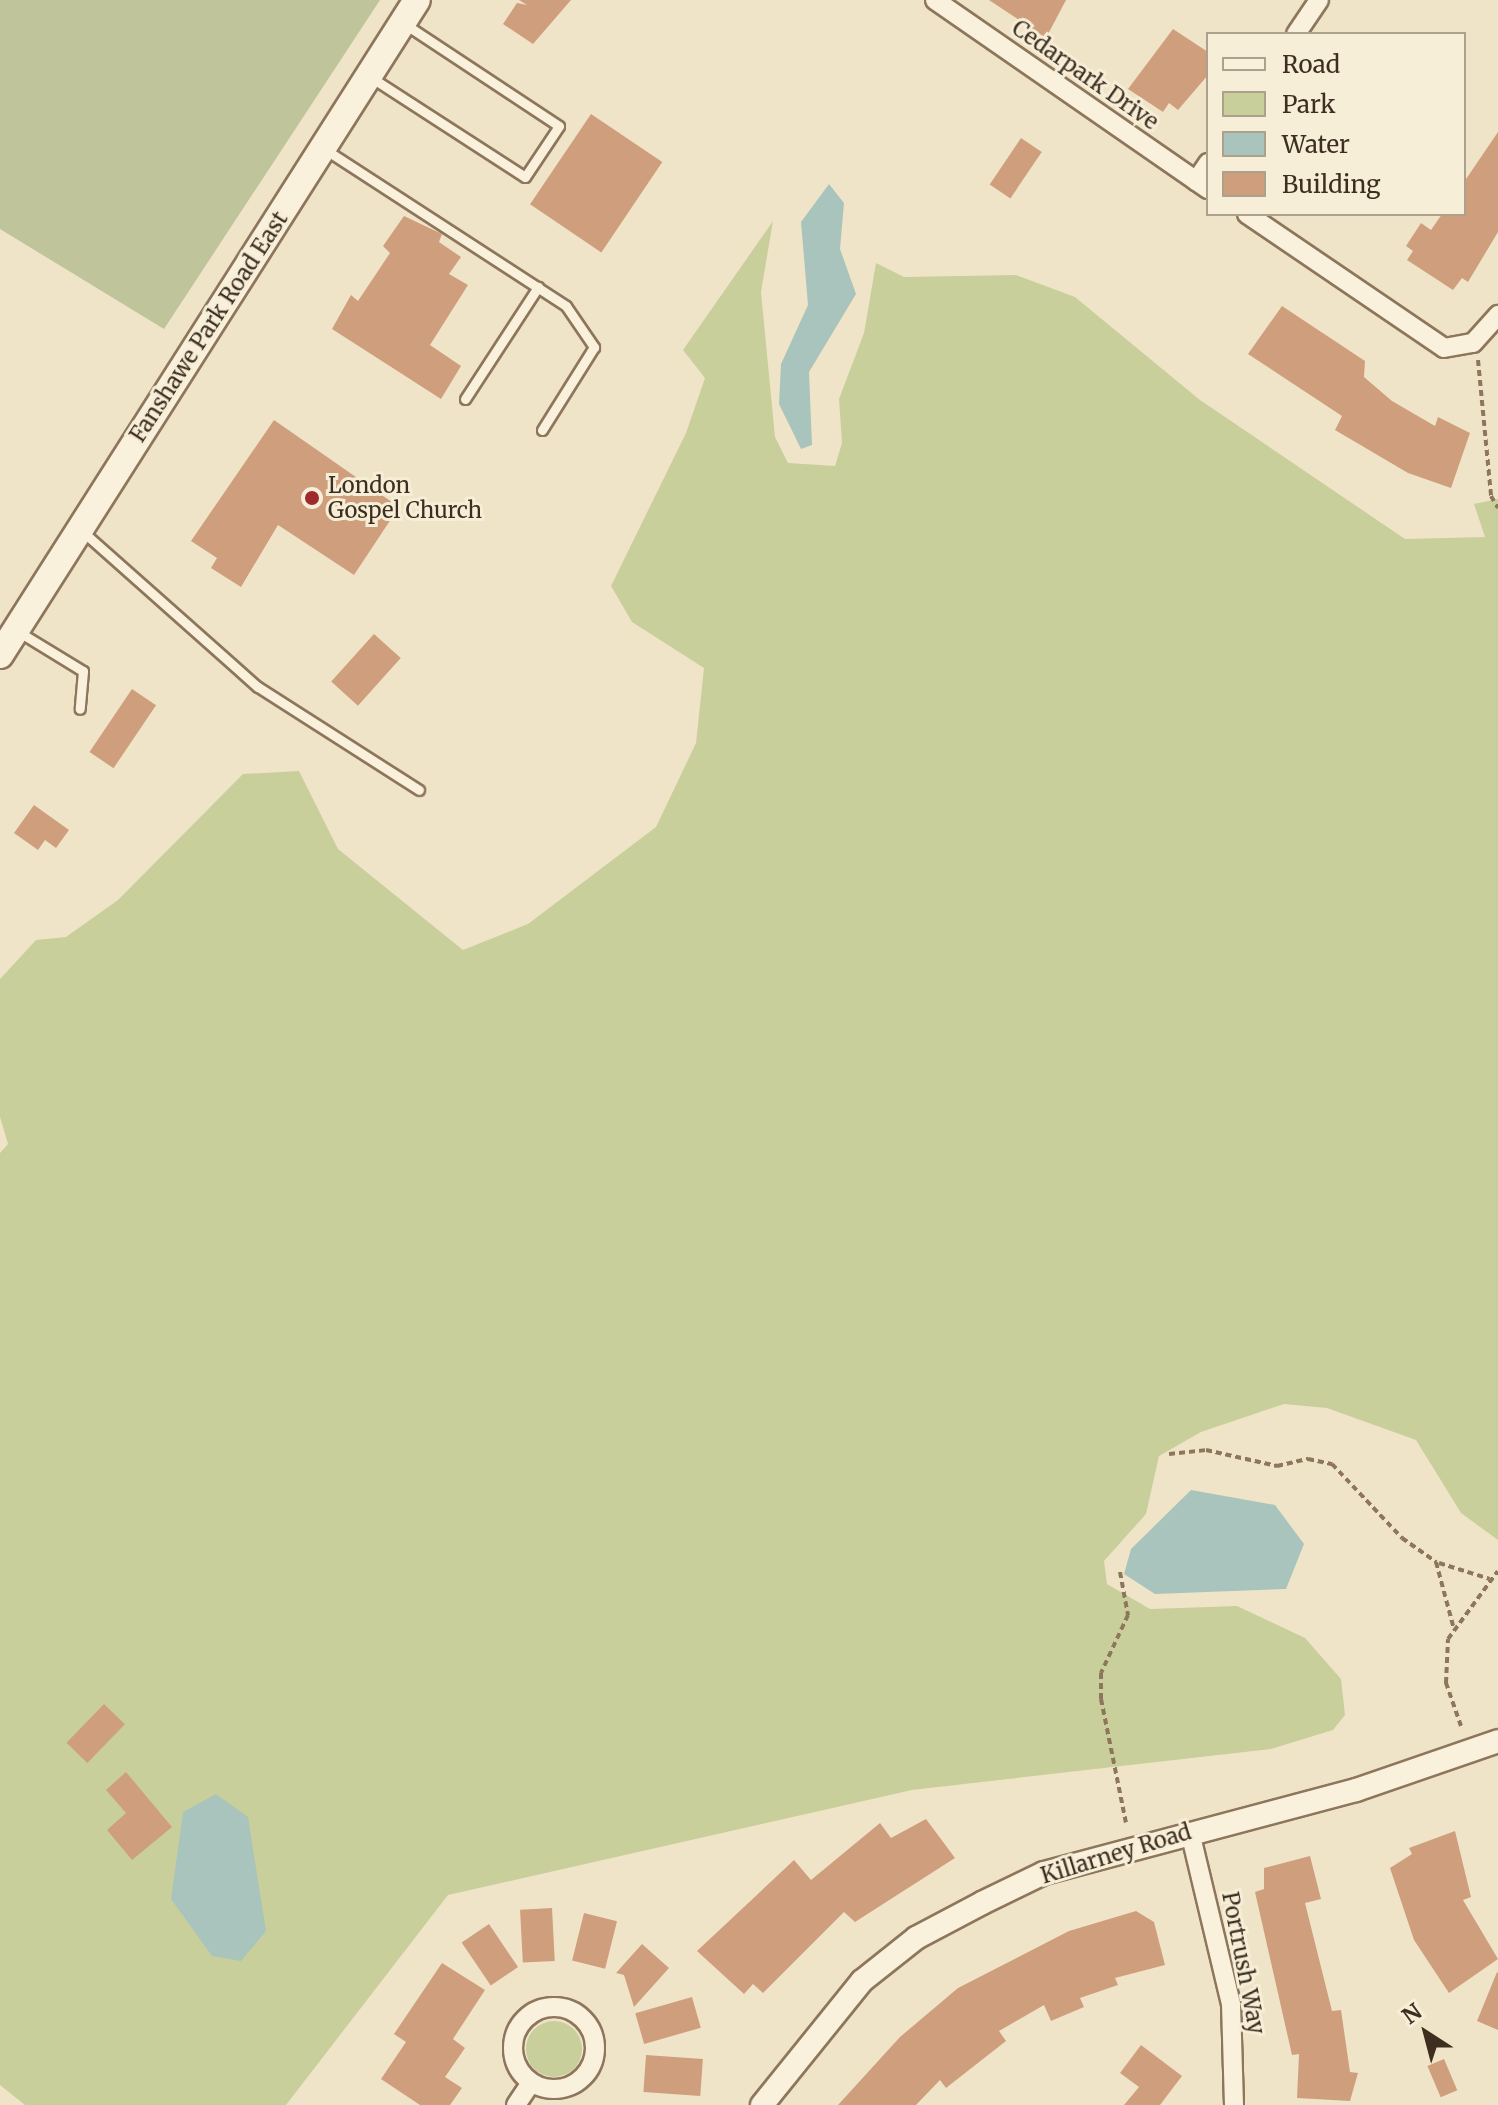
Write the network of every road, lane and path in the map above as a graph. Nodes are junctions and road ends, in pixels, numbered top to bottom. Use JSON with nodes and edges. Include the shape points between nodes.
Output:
{"nodes":[{"id":1,"x":417,"y":0,"type":"edge"},
{"id":2,"x":935,"y":0,"type":"edge"},
{"id":3,"x":1319,"y":0,"type":"edge"},
{"id":4,"x":403,"y":23,"type":"junction"},
{"id":5,"x":1297,"y":32,"type":"edge"},
{"id":6,"x":369,"y":76,"type":"junction"},
{"id":7,"x":323,"y":148,"type":"junction"},
{"id":8,"x":1202,"y":185,"type":"edge"},
{"id":9,"x":1250,"y":216,"type":"edge"},
{"id":10,"x":538,"y":287,"type":"junction"},
{"id":11,"x":1498,"y":315,"type":"edge"},
{"id":12,"x":1473,"y":343,"type":"junction"},
{"id":13,"x":465,"y":399,"type":"dead end"},
{"id":14,"x":542,"y":430,"type":"dead end"},
{"id":15,"x":1498,"y":508,"type":"edge"},
{"id":16,"x":80,"y":529,"type":"junction"},
{"id":17,"x":16,"y":630,"type":"junction"},
{"id":18,"x":0,"y":655,"type":"edge"},
{"id":19,"x":80,"y":709,"type":"dead end"},
{"id":20,"x":419,"y":790,"type":"dead end"},
{"id":21,"x":1169,"y":1454,"type":"dead end"},
{"id":22,"x":1436,"y":1562,"type":"junction"},
{"id":23,"x":1498,"y":1571,"type":"edge"},
{"id":24,"x":1120,"y":1572,"type":"dead end"},
{"id":25,"x":1490,"y":1579,"type":"junction"},
{"id":26,"x":1454,"y":1629,"type":"junction"},
{"id":27,"x":1461,"y":1726,"type":"dead end"},
{"id":28,"x":1497,"y":1744,"type":"edge"},
{"id":29,"x":1126,"y":1823,"type":"dead end"},
{"id":30,"x":1190,"y":1832,"type":"junction"},
{"id":31,"x":531,"y":2083,"type":"junction"},
{"id":32,"x":516,"y":2105,"type":"edge"},
{"id":33,"x":762,"y":2105,"type":"edge"},
{"id":34,"x":1234,"y":2105,"type":"edge"}],
"edges":[{"from":1,"to":4,"type":"main road","name":"Fanshawe Park Road East"},
{"from":2,"to":8,"type":"street","name":"Cedarpark Drive"},
{"from":3,"to":5,"type":"street"},
{"from":4,"to":6,"type":"main road","name":"Fanshawe Park Road East"},
{"from":4,"to":6,"type":"lane","via":[[559,126],[525,177]]},
{"from":6,"to":7,"type":"main road","name":"Fanshawe Park Road East"},
{"from":7,"to":10,"type":"lane"},
{"from":7,"to":16,"type":"main road","name":"Fanshawe Park Road East"},
{"from":9,"to":12,"type":"street","via":[[1444,348]]},
{"from":10,"to":13,"type":"lane"},
{"from":10,"to":14,"type":"lane","via":[[566,306],[594,347]]},
{"from":11,"to":12,"type":"street"},
{"from":12,"to":15,"type":"path"},
{"from":16,"to":17,"type":"main road","name":"Fanshawe Park Road East"},
{"from":16,"to":20,"type":"lane","via":[[108,546],[157,603],[213,641],[258,687]]},
{"from":17,"to":18,"type":"main road","name":"Fanshawe Park Road East"},
{"from":17,"to":19,"type":"lane","via":[[83,671]]},
{"from":21,"to":22,"type":"path","via":[[1206,1450],[1277,1466],[1308,1459],[1332,1464],[1402,1538]]},
{"from":22,"to":25,"type":"path"},
{"from":22,"to":26,"type":"path"},
{"from":23,"to":25,"type":"path"},
{"from":24,"to":29,"type":"path","via":[[1128,1615],[1101,1673],[1101,1699]]},
{"from":25,"to":26,"type":"path"},
{"from":26,"to":27,"type":"path","via":[[1445,1671]]},
{"from":28,"to":30,"type":"street","name":"Killarney Road","via":[[1356,1790]]},
{"from":30,"to":33,"type":"street","name":"Killarney Road","via":[[1044,1873],[916,1938],[862,1981]]},
{"from":30,"to":34,"type":"street","name":"Portrush Way","via":[[1231,2004]]},
{"from":31,"to":31,"type":"street","via":[[570,2086],[590,2068],[590,2029],[570,2011],[544,2008],[515,2035],[515,2062]]},
{"from":31,"to":32,"type":"street"}]}
